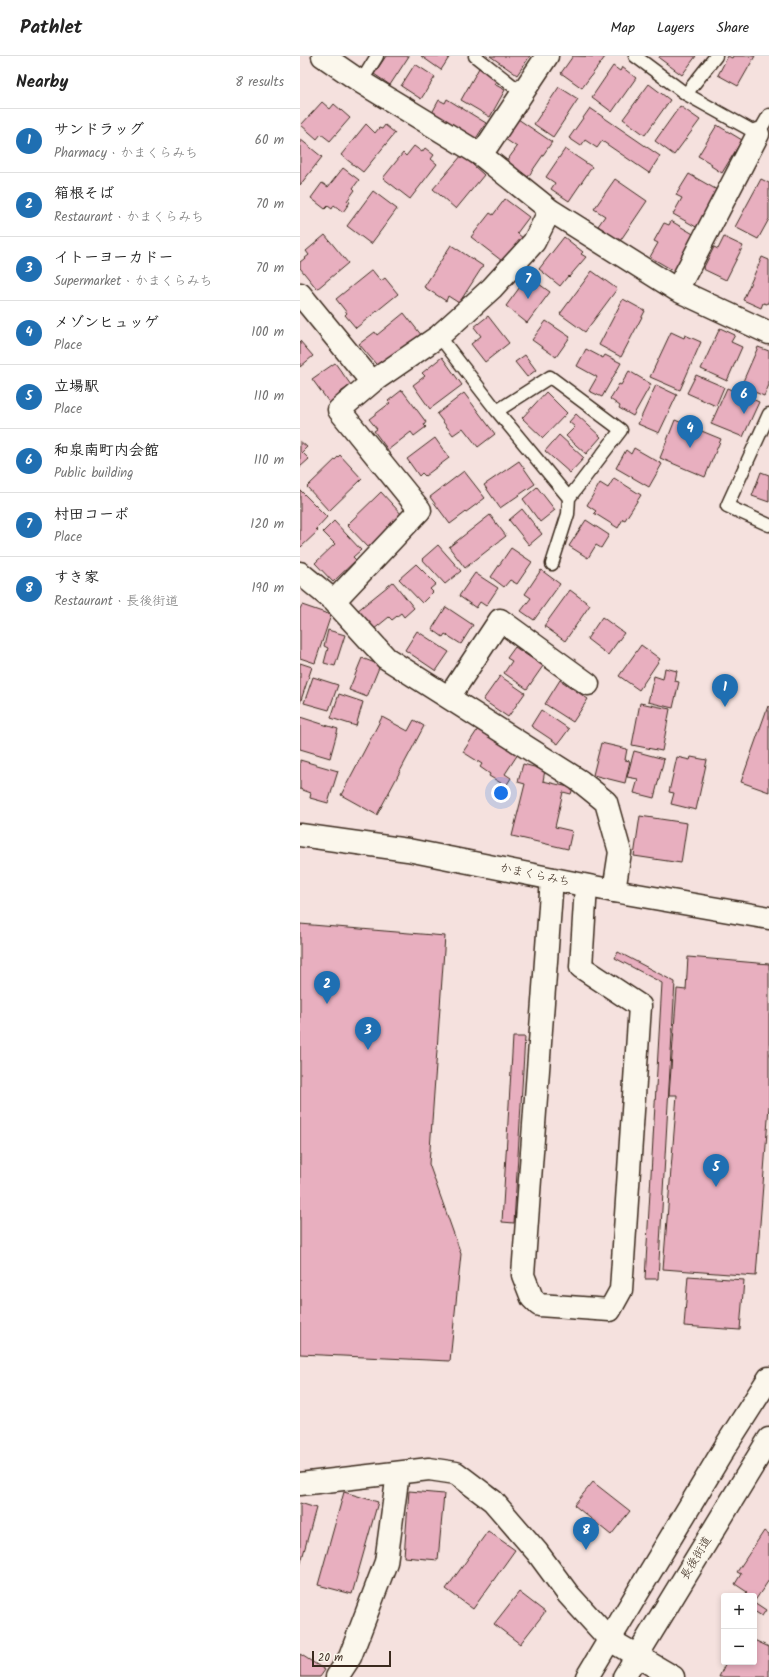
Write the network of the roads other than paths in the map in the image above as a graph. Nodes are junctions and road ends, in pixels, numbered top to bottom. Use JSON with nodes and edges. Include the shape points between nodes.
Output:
{"nodes":[{"id":1,"x":323,"y":56,"type":"edge"},
{"id":2,"x":377,"y":56,"type":"edge"},
{"id":3,"x":475,"y":56,"type":"edge"},
{"id":4,"x":547,"y":56,"type":"edge"},
{"id":5,"x":635,"y":56,"type":"edge"},
{"id":6,"x":716,"y":56,"type":"edge"},
{"id":7,"x":361,"y":82,"type":"junction"},
{"id":8,"x":522,"y":93,"type":"junction"},
{"id":9,"x":686,"y":94,"type":"junction"},
{"id":10,"x":769,"y":115,"type":"edge"},
{"id":11,"x":758,"y":134,"type":"junction"},
{"id":12,"x":481,"y":155,"type":"junction"},
{"id":13,"x":550,"y":210,"type":"junction"},
{"id":14,"x":676,"y":290,"type":"junction"},
{"id":15,"x":300,"y":294,"type":"edge"},
{"id":16,"x":769,"y":333,"type":"edge"},
{"id":17,"x":439,"y":336,"type":"junction"},
{"id":18,"x":372,"y":382,"type":"junction"},
{"id":19,"x":497,"y":411,"type":"junction"},
{"id":20,"x":769,"y":414,"type":"edge"},
{"id":21,"x":569,"y":498,"type":"junction"},
{"id":22,"x":769,"y":525,"type":"edge"},
{"id":23,"x":552,"y":564,"type":"dead end"},
{"id":24,"x":300,"y":573,"type":"edge"},
{"id":25,"x":334,"y":601,"type":"junction"},
{"id":26,"x":588,"y":684,"type":"dead end"},
{"id":27,"x":449,"y":697,"type":"junction"},
{"id":28,"x":300,"y":835,"type":"edge"},
{"id":29,"x":552,"y":878,"type":"junction"},
{"id":30,"x":586,"y":886,"type":"junction"},
{"id":31,"x":614,"y":891,"type":"junction"},
{"id":32,"x":769,"y":918,"type":"edge"},
{"id":33,"x":769,"y":1378,"type":"edge"},
{"id":34,"x":769,"y":1439,"type":"edge"},
{"id":35,"x":398,"y":1473,"type":"junction"},
{"id":36,"x":300,"y":1484,"type":"edge"},
{"id":37,"x":610,"y":1640,"type":"junction"},
{"id":38,"x":637,"y":1657,"type":"junction"},
{"id":39,"x":337,"y":1677,"type":"edge"},
{"id":40,"x":587,"y":1677,"type":"edge"},
{"id":41,"x":624,"y":1677,"type":"edge"},
{"id":42,"x":673,"y":1677,"type":"edge"}],
"edges":[{"from":1,"to":7,"type":"street"},
{"from":2,"to":7,"type":"lane"},
{"from":3,"to":8,"type":"lane"},
{"from":4,"to":8,"type":"street"},
{"from":5,"to":9,"type":"lane"},
{"from":6,"to":9,"type":"lane"},
{"from":7,"to":12,"type":"street"},
{"from":8,"to":12,"type":"street"},
{"from":9,"to":11,"type":"lane"},
{"from":10,"to":11,"type":"lane"},
{"from":11,"to":14,"type":"street"},
{"from":12,"to":13,"type":"street"},
{"from":13,"to":14,"type":"street"},
{"from":13,"to":17,"type":"street","via":[[534,242],[492,288]]},
{"from":14,"to":16,"type":"street"},
{"from":15,"to":18,"type":"street"},
{"from":17,"to":18,"type":"street"},
{"from":17,"to":19,"type":"lane"},
{"from":18,"to":25,"type":"street","via":[[339,410],[420,510]]},
{"from":19,"to":21,"type":"lane"},
{"from":19,"to":21,"type":"lane","via":[[550,377],[621,430]]},
{"from":20,"to":22,"type":"lane","via":[[728,506]]},
{"from":21,"to":23,"type":"lane","via":[[568,514]]},
{"from":24,"to":25,"type":"street"},
{"from":25,"to":27,"type":"street","via":[[386,658]]},
{"from":26,"to":27,"type":"street","via":[[500,620]]},
{"from":27,"to":31,"type":"street","via":[[580,781],[606,802],[620,852]]},
{"from":28,"to":29,"type":"street","name":"かまくらみち","via":[[408,850]]},
{"from":29,"to":30,"type":"street","name":"かまくらみち"},
{"from":29,"to":30,"type":"street","via":[[523,1275],[532,1298],[539,1305],[610,1310],[621,1290],[640,1006],[581,967]]},
{"from":30,"to":31,"type":"street","name":"かまくらみち"},
{"from":31,"to":32,"type":"street","name":"かまくらみち"},
{"from":33,"to":37,"type":"street"},
{"from":34,"to":38,"type":"street","name":"長後街道"},
{"from":35,"to":36,"type":"street"},
{"from":35,"to":37,"type":"street","via":[[429,1469],[456,1473],[493,1501],[537,1552],[568,1594]]},
{"from":35,"to":39,"type":"street","via":[[386,1562],[350,1657]]},
{"from":37,"to":38,"type":"street"},
{"from":37,"to":40,"type":"street"},
{"from":38,"to":41,"type":"street","name":"長後街道"},
{"from":38,"to":42,"type":"street"}]}
